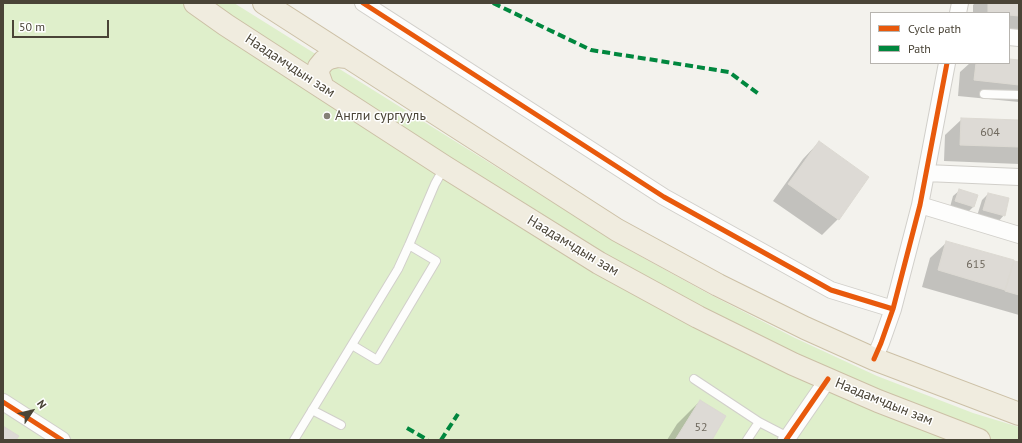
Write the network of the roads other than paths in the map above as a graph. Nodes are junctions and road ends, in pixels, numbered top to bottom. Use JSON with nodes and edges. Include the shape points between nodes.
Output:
{"nodes":[{"id":1,"x":195,"y":3,"type":"edge"},
{"id":2,"x":264,"y":3,"type":"edge"},
{"id":3,"x":363,"y":3,"type":"edge"},
{"id":4,"x":347,"y":57,"type":"junction"},
{"id":5,"x":947,"y":64,"type":"edge"},
{"id":6,"x":323,"y":88,"type":"junction"},
{"id":7,"x":984,"y":94,"type":"dead end"},
{"id":8,"x":1019,"y":95,"type":"edge"},
{"id":9,"x":445,"y":167,"type":"junction"},
{"id":10,"x":926,"y":172,"type":"junction"},
{"id":11,"x":1019,"y":177,"type":"edge"},
{"id":12,"x":920,"y":205,"type":"junction"},
{"id":13,"x":1019,"y":235,"type":"edge"},
{"id":14,"x":409,"y":245,"type":"junction"},
{"id":15,"x":893,"y":310,"type":"junction"},
{"id":16,"x":352,"y":345,"type":"junction"},
{"id":17,"x":874,"y":359,"type":"junction"},
{"id":18,"x":694,"y":379,"type":"dead end"},
{"id":19,"x":828,"y":380,"type":"junction"},
{"id":20,"x":3,"y":402,"type":"edge"},
{"id":21,"x":312,"y":410,"type":"junction"},
{"id":22,"x":1019,"y":414,"type":"edge"},
{"id":23,"x":759,"y":422,"type":"junction"},
{"id":24,"x":341,"y":425,"type":"dead end"},
{"id":25,"x":787,"y":439,"type":"edge"},
{"id":26,"x":62,"y":440,"type":"edge"},
{"id":27,"x":294,"y":440,"type":"edge"},
{"id":28,"x":747,"y":440,"type":"edge"},
{"id":29,"x":979,"y":440,"type":"edge"}],
"edges":[{"from":1,"to":6,"type":"highway","name":"Наадамчдын зам"},
{"from":2,"to":4,"type":"highway"},
{"from":3,"to":15,"type":"street","via":[[664,197],[831,290]]},
{"from":4,"to":6,"type":"highway","via":[[329,58],[319,67],[318,74]]},
{"from":4,"to":17,"type":"highway","via":[[617,230],[718,285]]},
{"from":5,"to":10,"type":"street"},
{"from":6,"to":9,"type":"highway","name":"Наадамчдын зам"},
{"from":7,"to":8,"type":"lane"},
{"from":9,"to":14,"type":"lane"},
{"from":9,"to":19,"type":"highway","name":"Наадамчдын зам","via":[[599,263],[698,317]]},
{"from":10,"to":11,"type":"street"},
{"from":10,"to":12,"type":"street"},
{"from":12,"to":13,"type":"street"},
{"from":12,"to":15,"type":"street"},
{"from":14,"to":16,"type":"lane"},
{"from":14,"to":16,"type":"lane","via":[[436,261],[377,360]]},
{"from":15,"to":17,"type":"street"},
{"from":16,"to":21,"type":"lane"},
{"from":17,"to":22,"type":"highway"},
{"from":18,"to":23,"type":"lane"},
{"from":19,"to":25,"type":"street"},
{"from":19,"to":29,"type":"highway","name":"Наадамчдын зам"},
{"from":20,"to":26,"type":"street"},
{"from":21,"to":24,"type":"lane"},
{"from":21,"to":27,"type":"lane"},
{"from":23,"to":25,"type":"lane"},
{"from":23,"to":28,"type":"lane"}]}
